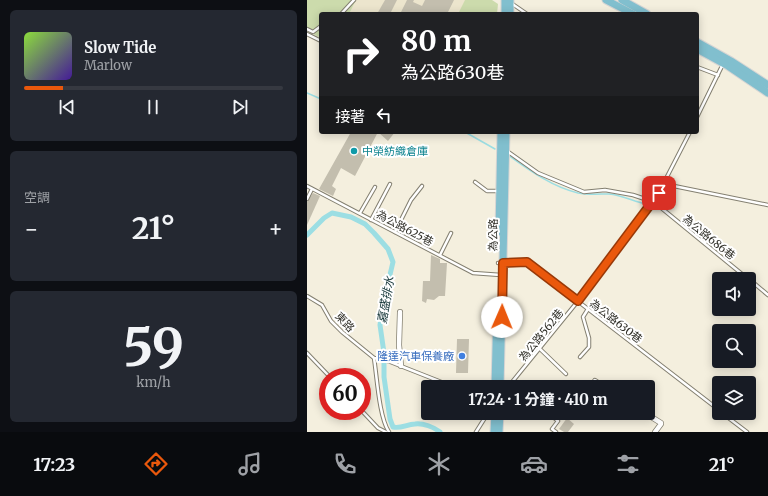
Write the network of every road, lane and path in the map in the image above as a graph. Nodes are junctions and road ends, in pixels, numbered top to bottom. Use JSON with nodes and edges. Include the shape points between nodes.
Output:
{"nodes":[{"id":1,"x":354,"y":0,"type":"edge"},
{"id":2,"x":606,"y":0,"type":"edge"},
{"id":3,"x":622,"y":0,"type":"edge"},
{"id":4,"x":507,"y":1,"type":"edge"},
{"id":5,"x":343,"y":12,"type":"edge"},
{"id":6,"x":505,"y":12,"type":"edge"},
{"id":7,"x":510,"y":12,"type":"edge"},
{"id":8,"x":524,"y":12,"type":"edge"},
{"id":9,"x":629,"y":12,"type":"edge"},
{"id":10,"x":643,"y":12,"type":"edge"},
{"id":11,"x":319,"y":28,"type":"edge"},
{"id":12,"x":307,"y":29,"type":"edge"},
{"id":13,"x":307,"y":34,"type":"edge"},
{"id":14,"x":319,"y":40,"type":"edge"},
{"id":15,"x":699,"y":43,"type":"edge"},
{"id":16,"x":699,"y":50,"type":"edge"},
{"id":17,"x":725,"y":60,"type":"junction"},
{"id":18,"x":699,"y":68,"type":"edge"},
{"id":19,"x":718,"y":75,"type":"junction"},
{"id":20,"x":768,"y":85,"type":"edge"},
{"id":21,"x":768,"y":93,"type":"edge"},
{"id":22,"x":699,"y":113,"type":"edge"},
{"id":23,"x":501,"y":134,"type":"edge"},
{"id":24,"x":506,"y":134,"type":"edge"},
{"id":25,"x":689,"y":134,"type":"edge"},
{"id":26,"x":503,"y":150,"type":"junction"},
{"id":27,"x":475,"y":182,"type":"dead end"},
{"id":28,"x":390,"y":184,"type":"dead end"},
{"id":29,"x":664,"y":184,"type":"junction"},
{"id":30,"x":307,"y":186,"type":"edge"},
{"id":31,"x":422,"y":186,"type":"dead end"},
{"id":32,"x":375,"y":187,"type":"dead end"},
{"id":33,"x":312,"y":189,"type":"junction"},
{"id":34,"x":500,"y":191,"type":"junction"},
{"id":35,"x":307,"y":199,"type":"edge"},
{"id":36,"x":653,"y":202,"type":"junction"},
{"id":37,"x":768,"y":205,"type":"edge"},
{"id":38,"x":360,"y":214,"type":"junction"},
{"id":39,"x":371,"y":220,"type":"junction"},
{"id":40,"x":395,"y":232,"type":"junction"},
{"id":41,"x":451,"y":233,"type":"dead end"},
{"id":42,"x":440,"y":255,"type":"junction"},
{"id":43,"x":501,"y":263,"type":"junction"},
{"id":44,"x":740,"y":272,"type":"edge"},
{"id":45,"x":500,"y":275,"type":"junction"},
{"id":46,"x":756,"y":285,"type":"edge"},
{"id":47,"x":768,"y":295,"type":"edge"},
{"id":48,"x":307,"y":296,"type":"edge"},
{"id":49,"x":578,"y":301,"type":"junction"},
{"id":50,"x":587,"y":310,"type":"junction"},
{"id":51,"x":400,"y":312,"type":"dead end"},
{"id":52,"x":540,"y":349,"type":"junction"},
{"id":53,"x":307,"y":353,"type":"edge"},
{"id":54,"x":580,"y":357,"type":"dead end"},
{"id":55,"x":374,"y":358,"type":"junction"},
{"id":56,"x":401,"y":366,"type":"junction"},
{"id":57,"x":321,"y":368,"type":"edge"},
{"id":58,"x":566,"y":374,"type":"dead end"},
{"id":59,"x":436,"y":380,"type":"edge"},
{"id":60,"x":495,"y":380,"type":"edge"},
{"id":61,"x":500,"y":380,"type":"edge"},
{"id":62,"x":514,"y":380,"type":"edge"},
{"id":63,"x":712,"y":405,"type":"edge"},
{"id":64,"x":655,"y":419,"type":"edge"},
{"id":65,"x":370,"y":420,"type":"edge"},
{"id":66,"x":484,"y":420,"type":"edge"},
{"id":67,"x":495,"y":420,"type":"edge"},
{"id":68,"x":500,"y":420,"type":"edge"},
{"id":69,"x":556,"y":420,"type":"edge"},
{"id":70,"x":731,"y":420,"type":"edge"},
{"id":71,"x":386,"y":432,"type":"edge"},
{"id":72,"x":389,"y":432,"type":"edge"},
{"id":73,"x":476,"y":432,"type":"edge"},
{"id":74,"x":494,"y":432,"type":"edge"},
{"id":75,"x":499,"y":432,"type":"edge"},
{"id":76,"x":556,"y":432,"type":"edge"},
{"id":77,"x":655,"y":432,"type":"edge"},
{"id":78,"x":747,"y":432,"type":"edge"}],
"edges":[{"from":1,"to":5,"type":"lane"},
{"from":2,"to":9,"type":"main road"},
{"from":3,"to":10,"type":"main road"},
{"from":4,"to":6,"type":"main road"},
{"from":4,"to":7,"type":"main road"},
{"from":4,"to":8,"type":"lane"},
{"from":11,"to":12,"type":"lane","via":[[313,32]]},
{"from":13,"to":14,"type":"lane"},
{"from":15,"to":17,"type":"main road"},
{"from":16,"to":17,"type":"main road"},
{"from":17,"to":19,"type":"lane"},
{"from":17,"to":20,"type":"main road"},
{"from":17,"to":21,"type":"main road"},
{"from":18,"to":19,"type":"lane"},
{"from":19,"to":22,"type":"lane"},
{"from":23,"to":26,"type":"main road","name":"為公路"},
{"from":24,"to":26,"type":"main road","name":"為公路"},
{"from":25,"to":29,"type":"lane","name":"為公路562巷"},
{"from":26,"to":34,"type":"main road","name":"為公路"},
{"from":26,"to":36,"type":"lane","name":"為公路686巷","via":[[538,173],[585,192],[605,190]]},
{"from":26,"to":43,"type":"main road","name":"為公路"},
{"from":27,"to":34,"type":"lane","via":[[487,191]]},
{"from":28,"to":39,"type":"lane"},
{"from":29,"to":36,"type":"lane","name":"為公路562巷"},
{"from":29,"to":37,"type":"lane"},
{"from":30,"to":33,"type":"lane","name":"為公路625巷"},
{"from":31,"to":40,"type":"lane","via":[[411,200]]},
{"from":32,"to":38,"type":"lane"},
{"from":33,"to":35,"type":"lane"},
{"from":33,"to":38,"type":"lane","name":"為公路625巷"},
{"from":34,"to":43,"type":"main road","name":"為公路"},
{"from":36,"to":44,"type":"lane","name":"為公路686巷"},
{"from":36,"to":49,"type":"lane","name":"為公路562巷"},
{"from":38,"to":39,"type":"lane","name":"為公路625巷"},
{"from":39,"to":40,"type":"lane","name":"為公路625巷"},
{"from":40,"to":42,"type":"lane","name":"為公路625巷"},
{"from":41,"to":42,"type":"lane"},
{"from":42,"to":45,"type":"lane","name":"為公路625巷","via":[[473,273]]},
{"from":43,"to":45,"type":"main road","name":"為公路"},
{"from":43,"to":49,"type":"lane","name":"為公路630巷","via":[[527,262]]},
{"from":45,"to":60,"type":"main road","name":"為公路"},
{"from":45,"to":61,"type":"main road","name":"為公路"},
{"from":46,"to":47,"type":"lane","name":"為公路686巷"},
{"from":48,"to":55,"type":"lane","name":"東路","via":[[322,305],[331,321]]},
{"from":49,"to":50,"type":"lane","name":"為公路630巷"},
{"from":49,"to":52,"type":"lane","name":"為公路562巷"},
{"from":50,"to":54,"type":"lane","via":[[583,317],[589,347]]},
{"from":50,"to":63,"type":"lane","name":"為公路630巷"},
{"from":51,"to":56,"type":"street"},
{"from":52,"to":58,"type":"lane"},
{"from":52,"to":62,"type":"lane","name":"為公路562巷"},
{"from":53,"to":57,"type":"lane"},
{"from":55,"to":56,"type":"lane"},
{"from":55,"to":72,"type":"lane","via":[[381,404]]},
{"from":56,"to":59,"type":"lane"},
{"from":64,"to":77,"type":"street","via":[[661,424]]},
{"from":65,"to":71,"type":"lane"},
{"from":66,"to":73,"type":"lane"},
{"from":67,"to":74,"type":"main road"},
{"from":68,"to":75,"type":"main road"},
{"from":69,"to":76,"type":"lane","via":[[553,429]]},
{"from":70,"to":78,"type":"lane"}]}
